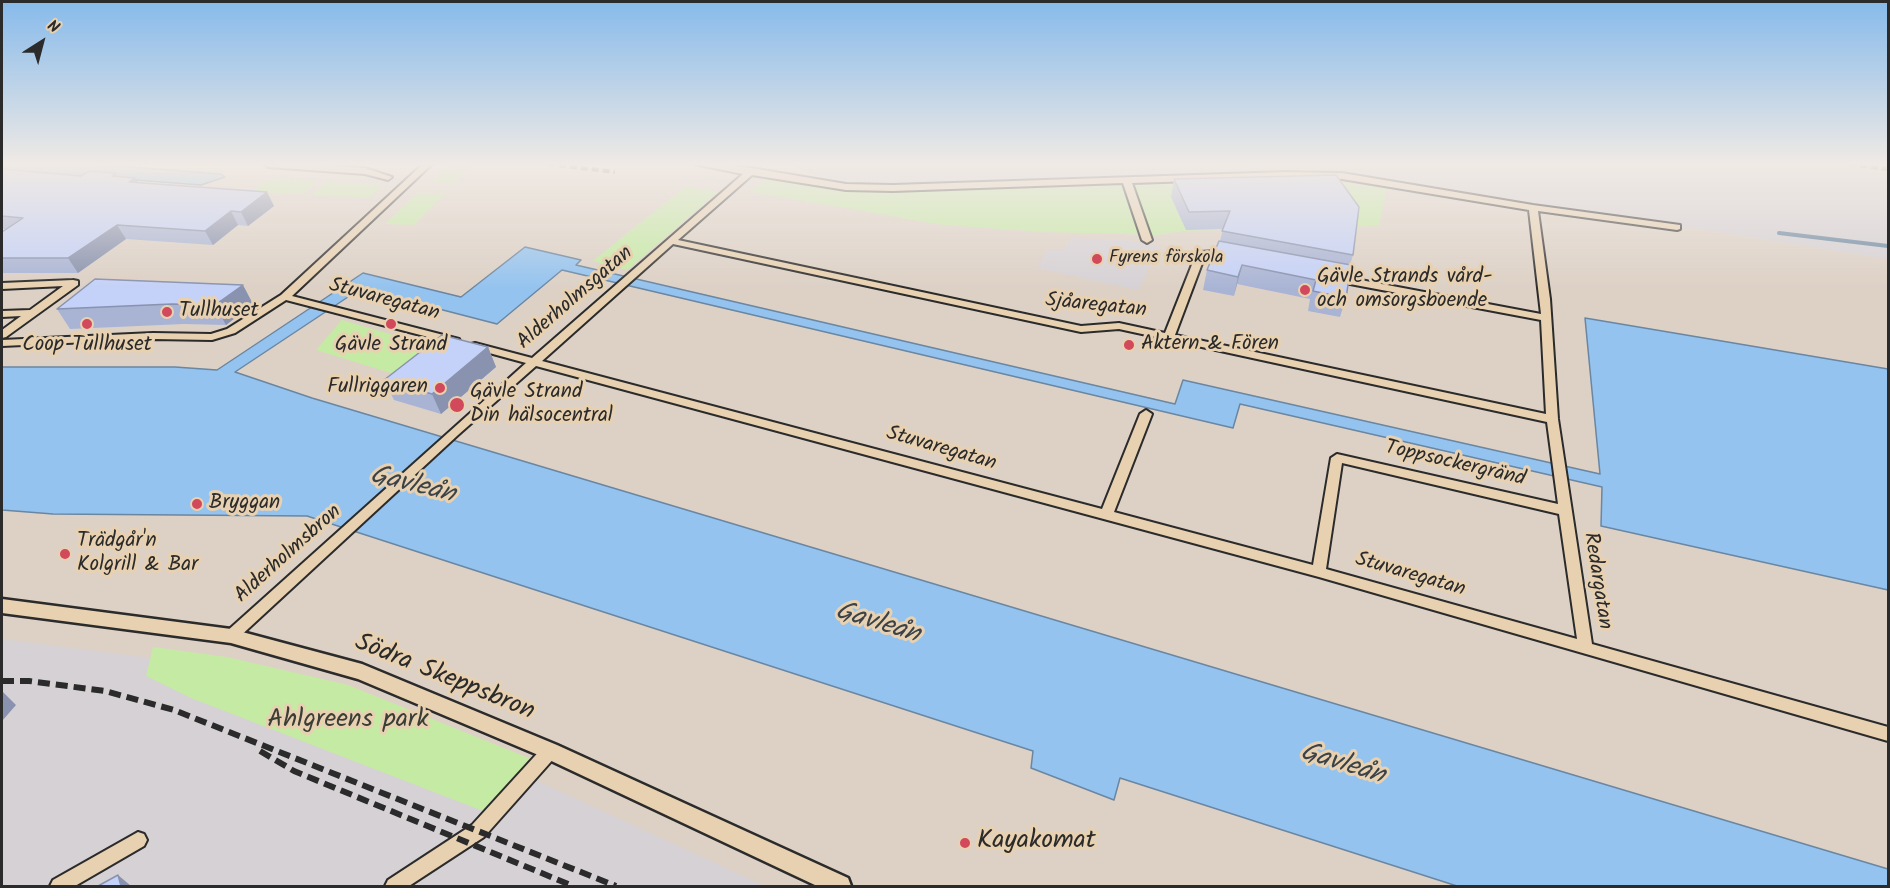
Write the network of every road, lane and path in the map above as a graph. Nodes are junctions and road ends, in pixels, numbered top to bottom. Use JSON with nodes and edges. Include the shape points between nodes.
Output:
{"nodes":[{"id":1,"x":383,"y":205,"type":"edge"},
{"id":2,"x":712,"y":205,"type":"edge"},
{"id":3,"x":1135,"y":205,"type":"edge"},
{"id":4,"x":1517,"y":205,"type":"edge"},
{"id":5,"x":1533,"y":208,"type":"junction"},
{"id":6,"x":1677,"y":227,"type":"dead end"},
{"id":7,"x":1147,"y":240,"type":"dead end"},
{"id":8,"x":671,"y":241,"type":"junction"},
{"id":9,"x":1238,"y":259,"type":"edge"},
{"id":10,"x":1318,"y":274,"type":"edge"},
{"id":11,"x":2,"y":286,"type":"edge"},
{"id":12,"x":285,"y":297,"type":"junction"},
{"id":13,"x":32,"y":313,"type":"junction"},
{"id":14,"x":2,"y":314,"type":"edge"},
{"id":15,"x":1545,"y":318,"type":"junction"},
{"id":16,"x":2,"y":335,"type":"edge"},
{"id":17,"x":1169,"y":337,"type":"junction"},
{"id":18,"x":2,"y":343,"type":"edge"},
{"id":19,"x":534,"y":362,"type":"junction"},
{"id":20,"x":1146,"y":414,"type":"dead end"},
{"id":21,"x":1552,"y":419,"type":"junction"},
{"id":22,"x":454,"y":432,"type":"joint"},
{"id":23,"x":1564,"y":510,"type":"junction"},
{"id":24,"x":1106,"y":516,"type":"junction"},
{"id":25,"x":1319,"y":572,"type":"junction"},
{"id":26,"x":4,"y":608,"type":"edge"},
{"id":27,"x":231,"y":636,"type":"junction"},
{"id":28,"x":1585,"y":647,"type":"junction"},
{"id":29,"x":1888,"y":734,"type":"edge"},
{"id":30,"x":550,"y":751,"type":"junction"},
{"id":31,"x":138,"y":840,"type":"dead end"},
{"id":32,"x":59,"y":886,"type":"edge"},
{"id":33,"x":394,"y":886,"type":"edge"},
{"id":34,"x":840,"y":886,"type":"edge"}],
"edges":[{"from":1,"to":12,"type":"street"},
{"from":2,"to":8,"type":"street","name":"Alderholmsgatan"},
{"from":3,"to":7,"type":"street"},
{"from":4,"to":5,"type":"street"},
{"from":5,"to":6,"type":"street"},
{"from":5,"to":15,"type":"street","name":"Redargatan"},
{"from":8,"to":17,"type":"street","name":"Sjåaregatan","via":[[1081,329],[1119,326]]},
{"from":8,"to":19,"type":"street","name":"Alderholmsgatan"},
{"from":9,"to":17,"type":"street","via":[[1215,254],[1200,257]]},
{"from":10,"to":15,"type":"street"},
{"from":11,"to":13,"type":"street","via":[[74,283]]},
{"from":12,"to":18,"type":"street","via":[[246,323],[212,337]]},
{"from":12,"to":19,"type":"street","name":"Stuvaregatan"},
{"from":13,"to":14,"type":"street"},
{"from":13,"to":16,"type":"street"},
{"from":15,"to":21,"type":"street","name":"Redargatan"},
{"from":17,"to":21,"type":"street","name":"Sjåaregatan"},
{"from":19,"to":22,"type":"street","name":"Alderholmsgatan"},
{"from":19,"to":24,"type":"street","name":"Stuvaregatan"},
{"from":20,"to":24,"type":"street"},
{"from":21,"to":23,"type":"street","name":"Redargatan"},
{"from":22,"to":27,"type":"street","name":"Alderholmsbron"},
{"from":23,"to":25,"type":"street","name":"Toppsockergränd","via":[[1337,458]]},
{"from":23,"to":28,"type":"street","name":"Redargatan"},
{"from":24,"to":25,"type":"street","name":"Stuvaregatan"},
{"from":25,"to":28,"type":"street","name":"Stuvaregatan"},
{"from":26,"to":27,"type":"street","name":"Södra Skeppsbron"},
{"from":27,"to":30,"type":"street","name":"Södra Skeppsbron","via":[[362,672]]},
{"from":28,"to":29,"type":"street","name":"Redargatan"},
{"from":30,"to":33,"type":"street","via":[[478,831]]},
{"from":30,"to":34,"type":"street","name":"Södra Skeppsbron"},
{"from":31,"to":32,"type":"street"}]}
